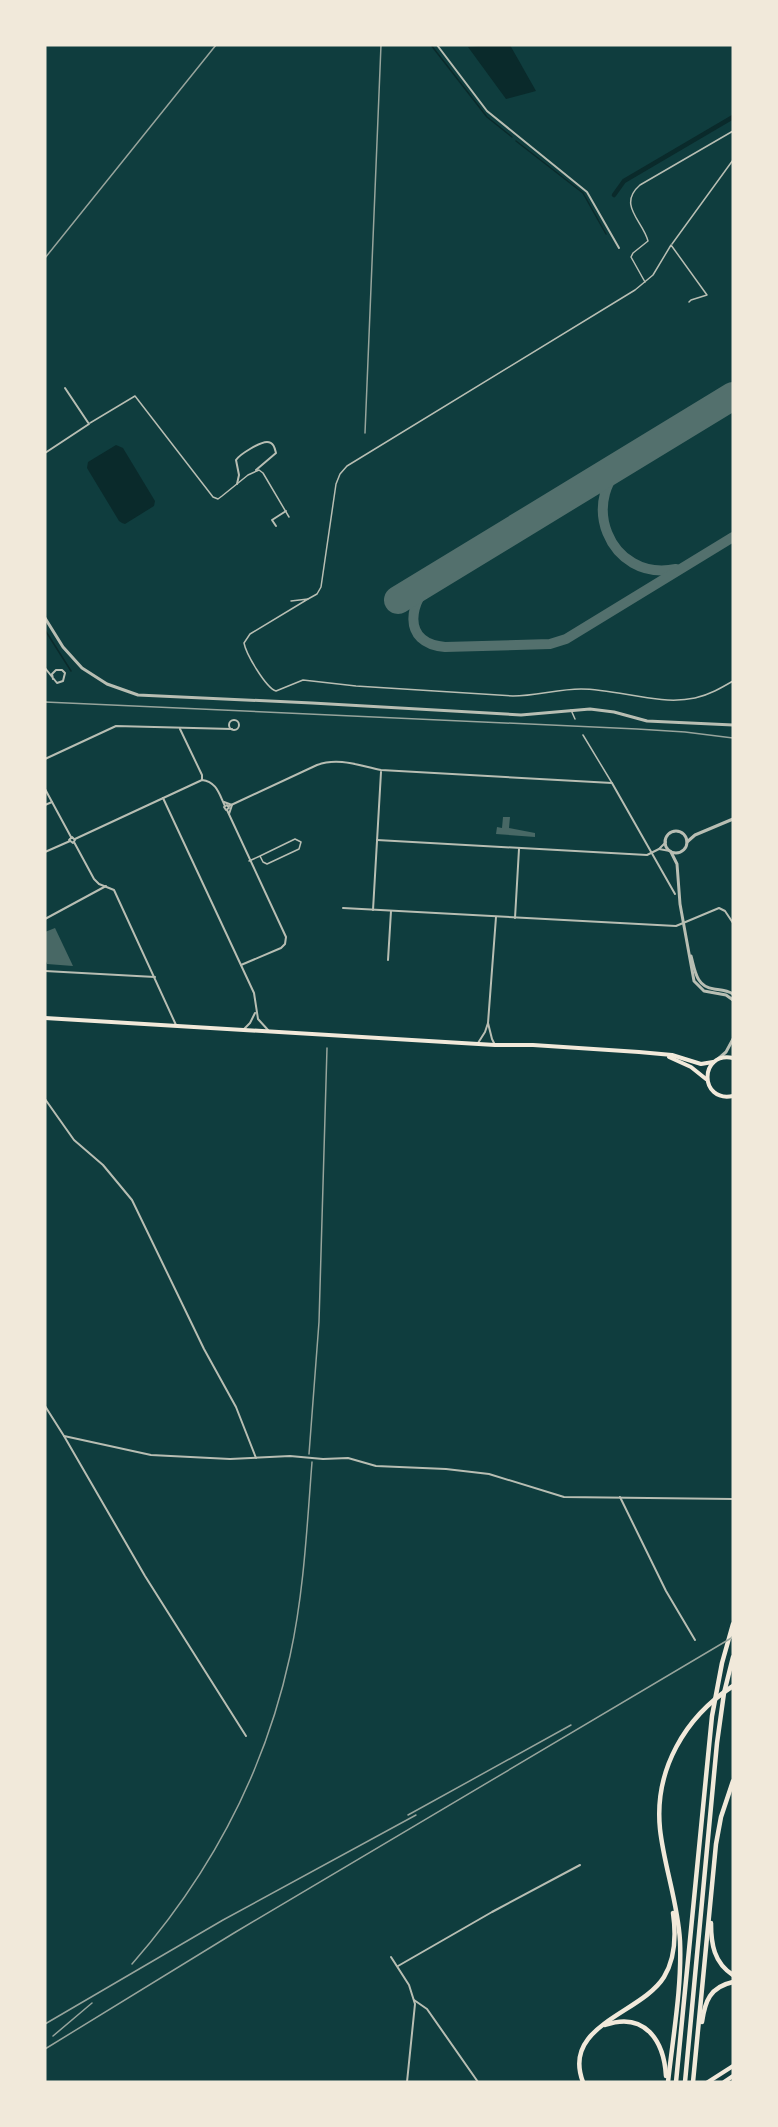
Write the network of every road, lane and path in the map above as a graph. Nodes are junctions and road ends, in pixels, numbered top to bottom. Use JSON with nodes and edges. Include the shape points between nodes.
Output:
{"nodes":[{"id":1,"x":437,"y":45,"type":"edge"},
{"id":2,"x":733,"y":130,"type":"edge"},
{"id":3,"x":733,"y":160,"type":"edge"},
{"id":4,"x":671,"y":245,"type":"junction"},
{"id":5,"x":619,"y":248,"type":"dead end"},
{"id":6,"x":642,"y":285,"type":"junction"},
{"id":7,"x":689,"y":302,"type":"dead end"},
{"id":8,"x":65,"y":388,"type":"dead end"},
{"id":9,"x":89,"y":424,"type":"junction"},
{"id":10,"x":45,"y":453,"type":"edge"},
{"id":11,"x":256,"y":470,"type":"junction"},
{"id":12,"x":237,"y":484,"type":"junction"},
{"id":13,"x":286,"y":512,"type":"junction"},
{"id":14,"x":289,"y":517,"type":"dead end"},
{"id":15,"x":276,"y":526,"type":"dead end"},
{"id":16,"x":308,"y":599,"type":"junction"},
{"id":17,"x":291,"y":601,"type":"dead end"},
{"id":18,"x":45,"y":618,"type":"edge"},
{"id":19,"x":45,"y":669,"type":"edge"},
{"id":20,"x":54,"y":671,"type":"junction"},
{"id":21,"x":53,"y":679,"type":"junction"},
{"id":22,"x":733,"y":681,"type":"edge"},
{"id":23,"x":570,"y":710,"type":"junction"},
{"id":24,"x":575,"y":719,"type":"dead end"},
{"id":25,"x":733,"y":725,"type":"edge"},
{"id":26,"x":180,"y":729,"type":"junction"},
{"id":27,"x":232,"y":729,"type":"dead end"},
{"id":28,"x":583,"y":735,"type":"dead end"},
{"id":29,"x":45,"y":759,"type":"edge"},
{"id":30,"x":381,"y":770,"type":"junction"},
{"id":31,"x":202,"y":780,"type":"junction"},
{"id":32,"x":612,"y":783,"type":"junction"},
{"id":33,"x":45,"y":789,"type":"edge"},
{"id":34,"x":163,"y":798,"type":"junction"},
{"id":35,"x":222,"y":800,"type":"junction"},
{"id":36,"x":52,"y":802,"type":"junction"},
{"id":37,"x":45,"y":806,"type":"edge"},
{"id":38,"x":228,"y":808,"type":"junction"},
{"id":39,"x":733,"y":819,"type":"edge"},
{"id":40,"x":682,"y":832,"type":"junction"},
{"id":41,"x":694,"y":835,"type":"junction"},
{"id":42,"x":72,"y":840,"type":"junction"},
{"id":43,"x":377,"y":840,"type":"junction"},
{"id":44,"x":666,"y":842,"type":"junction"},
{"id":45,"x":687,"y":843,"type":"junction"},
{"id":46,"x":519,"y":848,"type":"junction"},
{"id":47,"x":659,"y":849,"type":"junction"},
{"id":48,"x":670,"y":851,"type":"junction"},
{"id":49,"x":682,"y":851,"type":"junction"},
{"id":50,"x":45,"y":852,"type":"edge"},
{"id":51,"x":651,"y":854,"type":"junction"},
{"id":52,"x":260,"y":856,"type":"junction"},
{"id":53,"x":249,"y":861,"type":"junction"},
{"id":54,"x":677,"y":864,"type":"junction"},
{"id":55,"x":106,"y":886,"type":"junction"},
{"id":56,"x":675,"y":894,"type":"dead end"},
{"id":57,"x":343,"y":908,"type":"dead end"},
{"id":58,"x":373,"y":910,"type":"junction"},
{"id":59,"x":391,"y":910,"type":"junction"},
{"id":60,"x":496,"y":917,"type":"junction"},
{"id":61,"x":514,"y":918,"type":"junction"},
{"id":62,"x":45,"y":919,"type":"edge"},
{"id":63,"x":733,"y":923,"type":"edge"},
{"id":64,"x":684,"y":924,"type":"junction"},
{"id":65,"x":688,"y":944,"type":"junction"},
{"id":66,"x":388,"y":960,"type":"dead end"},
{"id":67,"x":241,"y":965,"type":"junction"},
{"id":68,"x":45,"y":971,"type":"edge"},
{"id":69,"x":155,"y":977,"type":"junction"},
{"id":70,"x":733,"y":994,"type":"edge"},
{"id":71,"x":733,"y":1000,"type":"edge"},
{"id":72,"x":255,"y":1010,"type":"junction"},
{"id":73,"x":45,"y":1018,"type":"edge"},
{"id":74,"x":489,"y":1023,"type":"junction"},
{"id":75,"x":176,"y":1025,"type":"junction"},
{"id":76,"x":244,"y":1029,"type":"junction"},
{"id":77,"x":268,"y":1030,"type":"junction"},
{"id":78,"x":733,"y":1039,"type":"edge"},
{"id":79,"x":477,"y":1044,"type":"junction"},
{"id":80,"x":495,"y":1045,"type":"junction"},
{"id":81,"x":663,"y":1054,"type":"junction"},
{"id":82,"x":733,"y":1058,"type":"edge"},
{"id":83,"x":718,"y":1059,"type":"junction"},
{"id":84,"x":713,"y":1062,"type":"junction"},
{"id":85,"x":707,"y":1082,"type":"junction"},
{"id":86,"x":733,"y":1096,"type":"edge"},
{"id":87,"x":45,"y":1099,"type":"edge"},
{"id":88,"x":45,"y":1406,"type":"edge"},
{"id":89,"x":64,"y":1436,"type":"junction"},
{"id":90,"x":256,"y":1458,"type":"junction"},
{"id":91,"x":620,"y":1497,"type":"junction"},
{"id":92,"x":733,"y":1499,"type":"edge"},
{"id":93,"x":733,"y":1624,"type":"edge"},
{"id":94,"x":695,"y":1640,"type":"dead end"},
{"id":95,"x":733,"y":1657,"type":"edge"},
{"id":96,"x":733,"y":1686,"type":"edge"},
{"id":97,"x":246,"y":1736,"type":"dead end"},
{"id":98,"x":733,"y":1781,"type":"edge"},
{"id":99,"x":580,"y":1865,"type":"dead end"},
{"id":100,"x":668,"y":1875,"type":"junction"},
{"id":101,"x":712,"y":1889,"type":"junction"},
{"id":102,"x":392,"y":1957,"type":"dead end"},
{"id":103,"x":398,"y":1966,"type":"junction"},
{"id":104,"x":733,"y":1975,"type":"edge"},
{"id":105,"x":733,"y":1982,"type":"edge"},
{"id":106,"x":414,"y":2000,"type":"junction"},
{"id":107,"x":600,"y":2027,"type":"junction"},
{"id":108,"x":733,"y":2066,"type":"edge"},
{"id":109,"x":733,"y":2076,"type":"edge"},
{"id":110,"x":693,"y":2080,"type":"edge"},
{"id":111,"x":407,"y":2082,"type":"edge"},
{"id":112,"x":478,"y":2082,"type":"edge"},
{"id":113,"x":583,"y":2082,"type":"edge"},
{"id":114,"x":667,"y":2082,"type":"edge"},
{"id":115,"x":676,"y":2082,"type":"edge"},
{"id":116,"x":685,"y":2082,"type":"edge"},
{"id":117,"x":708,"y":2082,"type":"edge"},
{"id":118,"x":724,"y":2082,"type":"edge"}],
"edges":[{"from":1,"to":5,"type":"street","via":[[486,111],[587,192]]},
{"from":2,"to":6,"type":"lane","via":[[640,185],[633,193],[632,211],[648,239],[631,255],[644,278]]},
{"from":3,"to":4,"type":"lane"},
{"from":4,"to":6,"type":"lane"},
{"from":4,"to":7,"type":"lane","via":[[707,295]]},
{"from":6,"to":16,"type":"lane","via":[[347,466],[336,484],[321,587]]},
{"from":8,"to":9,"type":"street"},
{"from":9,"to":10,"type":"street"},
{"from":9,"to":12,"type":"lane","via":[[135,396],[213,497],[218,499]]},
{"from":11,"to":12,"type":"lane"},
{"from":11,"to":12,"type":"street","via":[[276,453],[271,443],[240,455],[236,460]]},
{"from":11,"to":13,"type":"lane","via":[[263,473]]},
{"from":13,"to":14,"type":"lane"},
{"from":13,"to":15,"type":"street","via":[[272,520]]},
{"from":16,"to":17,"type":"lane"},
{"from":16,"to":22,"type":"lane","via":[[245,640],[246,651],[272,690],[279,691],[303,680],[513,696],[601,690],[672,700],[703,696]]},
{"from":18,"to":23,"type":"street","via":[[82,668],[107,684],[138,695],[521,715]]},
{"from":19,"to":20,"type":"street"},
{"from":19,"to":21,"type":"street"},
{"from":20,"to":21,"type":"street"},
{"from":20,"to":21,"type":"street","via":[[62,670],[65,677],[59,683]]},
{"from":23,"to":24,"type":"lane"},
{"from":23,"to":25,"type":"street","via":[[603,710],[647,721]]},
{"from":26,"to":27,"type":"street"},
{"from":26,"to":29,"type":"street","via":[[116,726]]},
{"from":26,"to":31,"type":"street"},
{"from":28,"to":32,"type":"lane"},
{"from":30,"to":32,"type":"street"},
{"from":30,"to":38,"type":"street","via":[[353,763],[323,763]]},
{"from":30,"to":43,"type":"street"},
{"from":31,"to":34,"type":"street"},
{"from":31,"to":35,"type":"street","via":[[216,787]]},
{"from":32,"to":51,"type":"street"},
{"from":33,"to":36,"type":"street"},
{"from":34,"to":42,"type":"street"},
{"from":34,"to":67,"type":"street"},
{"from":35,"to":38,"type":"street"},
{"from":35,"to":38,"type":"street"},
{"from":36,"to":37,"type":"street"},
{"from":36,"to":42,"type":"street"},
{"from":38,"to":53,"type":"street"},
{"from":39,"to":41,"type":"street"},
{"from":40,"to":41,"type":"street"},
{"from":40,"to":44,"type":"street","via":[[672,832]]},
{"from":40,"to":45,"type":"street"},
{"from":41,"to":45,"type":"street"},
{"from":42,"to":50,"type":"street"},
{"from":42,"to":55,"type":"street","via":[[94,879]]},
{"from":43,"to":46,"type":"street"},
{"from":43,"to":58,"type":"street"},
{"from":44,"to":47,"type":"street"},
{"from":44,"to":48,"type":"street"},
{"from":45,"to":49,"type":"street"},
{"from":46,"to":51,"type":"street"},
{"from":46,"to":61,"type":"street"},
{"from":47,"to":48,"type":"street"},
{"from":47,"to":51,"type":"street"},
{"from":48,"to":49,"type":"street"},
{"from":48,"to":54,"type":"street"},
{"from":49,"to":54,"type":"street"},
{"from":51,"to":56,"type":"street"},
{"from":52,"to":52,"type":"lane","via":[[267,864],[299,849],[301,842],[294,839]]},
{"from":52,"to":53,"type":"lane"},
{"from":53,"to":67,"type":"street","via":[[286,937],[281,948]]},
{"from":54,"to":64,"type":"street"},
{"from":55,"to":62,"type":"street"},
{"from":55,"to":69,"type":"street","via":[[114,890]]},
{"from":57,"to":58,"type":"street"},
{"from":58,"to":59,"type":"street"},
{"from":59,"to":60,"type":"street"},
{"from":59,"to":66,"type":"street"},
{"from":60,"to":61,"type":"street"},
{"from":60,"to":74,"type":"street"},
{"from":61,"to":64,"type":"street"},
{"from":63,"to":64,"type":"street","via":[[719,908]]},
{"from":64,"to":65,"type":"street"},
{"from":65,"to":70,"type":"street","via":[[702,984]]},
{"from":65,"to":71,"type":"street","via":[[697,985]]},
{"from":67,"to":72,"type":"street","via":[[254,993]]},
{"from":68,"to":69,"type":"street"},
{"from":69,"to":75,"type":"street"},
{"from":72,"to":76,"type":"street"},
{"from":72,"to":77,"type":"street"},
{"from":73,"to":75,"type":"main road"},
{"from":74,"to":79,"type":"street"},
{"from":74,"to":80,"type":"street"},
{"from":75,"to":76,"type":"main road"},
{"from":76,"to":77,"type":"main road"},
{"from":77,"to":79,"type":"main road"},
{"from":78,"to":83,"type":"street"},
{"from":79,"to":80,"type":"main road"},
{"from":80,"to":81,"type":"main road"},
{"from":81,"to":84,"type":"main road","via":[[701,1064]]},
{"from":81,"to":85,"type":"main road","via":[[691,1067]]},
{"from":82,"to":83,"type":"main road"},
{"from":83,"to":84,"type":"main road"},
{"from":84,"to":85,"type":"main road"},
{"from":85,"to":86,"type":"main road","via":[[717,1094]]},
{"from":87,"to":90,"type":"street","via":[[74,1140],[103,1164],[132,1200],[236,1407]]},
{"from":88,"to":89,"type":"street"},
{"from":89,"to":90,"type":"street","via":[[150,1455]]},
{"from":89,"to":97,"type":"street","via":[[145,1576]]},
{"from":90,"to":91,"type":"street","via":[[348,1458],[376,1466],[468,1471],[510,1479],[564,1497]]},
{"from":91,"to":92,"type":"street"},
{"from":91,"to":94,"type":"street"},
{"from":93,"to":115,"type":"highway","via":[[714,1704],[703,1791]]},
{"from":95,"to":116,"type":"highway","via":[[720,1718]]},
{"from":96,"to":100,"type":"highway","via":[[693,1720],[669,1762],[660,1814]]},
{"from":98,"to":101,"type":"highway","via":[[718,1833]]},
{"from":99,"to":103,"type":"street"},
{"from":100,"to":107,"type":"highway","via":[[675,1934],[668,1968],[653,1991]]},
{"from":100,"to":114,"type":"highway","via":[[680,1956]]},
{"from":101,"to":104,"type":"highway","via":[[711,1943],[718,1961]]},
{"from":101,"to":110,"type":"highway"},
{"from":102,"to":103,"type":"street"},
{"from":103,"to":106,"type":"street"},
{"from":105,"to":110,"type":"highway","via":[[715,1990],[705,2002]]},
{"from":106,"to":111,"type":"street"},
{"from":106,"to":112,"type":"street","via":[[427,2009]]},
{"from":107,"to":113,"type":"highway","via":[[581,2051]]},
{"from":107,"to":114,"type":"highway","via":[[623,2021],[649,2031],[662,2051]]},
{"from":108,"to":117,"type":"main road"},
{"from":109,"to":118,"type":"main road"}]}
